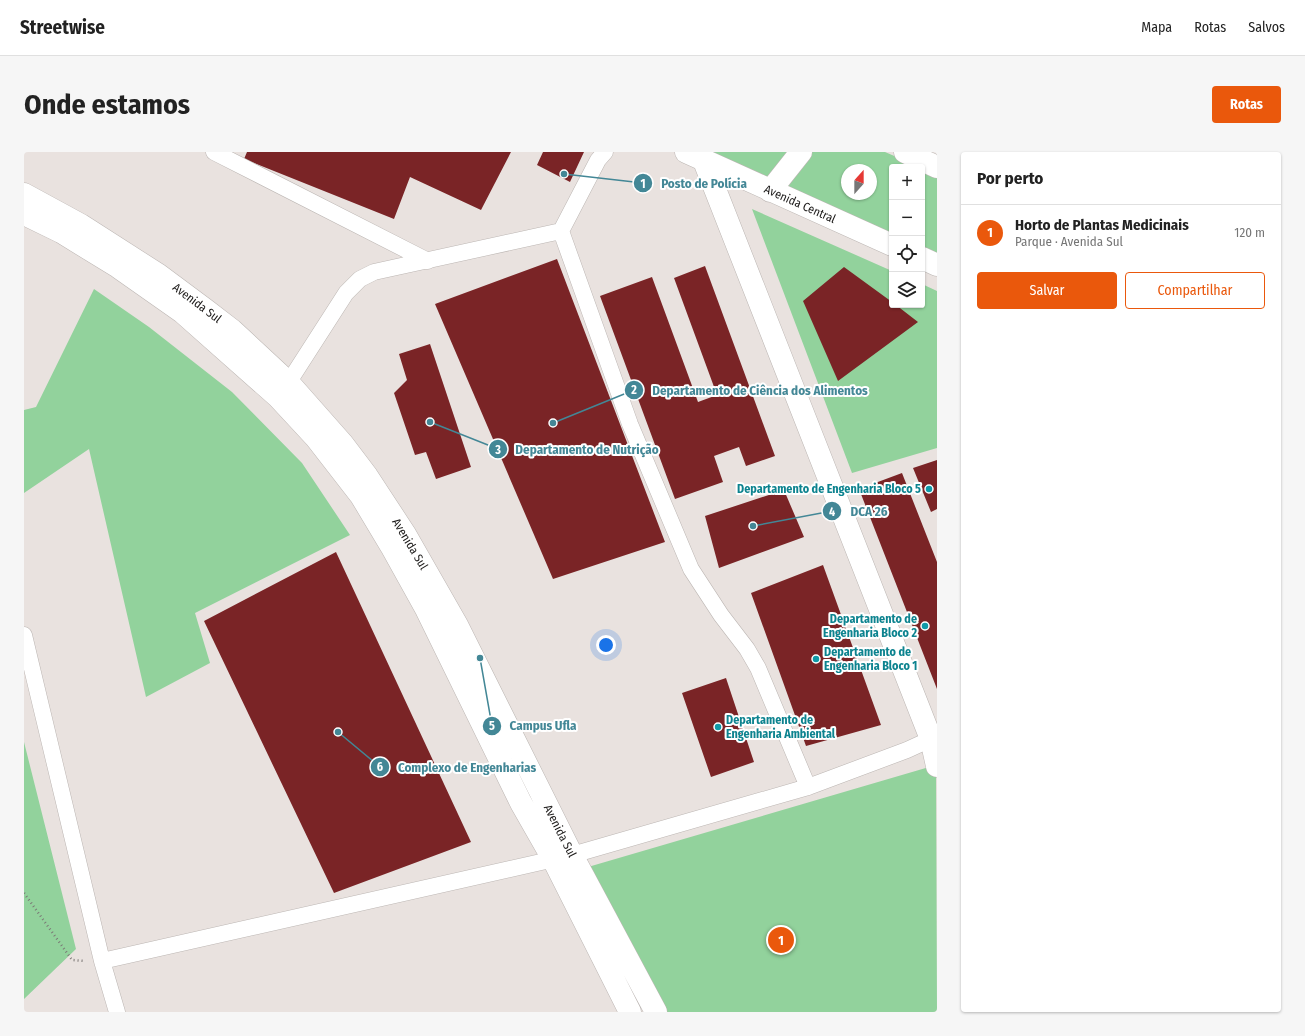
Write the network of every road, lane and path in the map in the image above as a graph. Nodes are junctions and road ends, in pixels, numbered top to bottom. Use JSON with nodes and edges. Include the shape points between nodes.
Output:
{"nodes":[{"id":1,"x":214,"y":152,"type":"edge"},
{"id":2,"x":605,"y":152,"type":"edge"},
{"id":3,"x":801,"y":152,"type":"edge"},
{"id":4,"x":905,"y":152,"type":"edge"},
{"id":5,"x":695,"y":157,"type":"edge"},
{"id":6,"x":937,"y":167,"type":"edge"},
{"id":7,"x":770,"y":191,"type":"junction"},
{"id":8,"x":24,"y":194,"type":"edge"},
{"id":9,"x":24,"y":214,"type":"edge"},
{"id":10,"x":561,"y":231,"type":"junction"},
{"id":11,"x":889,"y":244,"type":"edge"},
{"id":12,"x":925,"y":259,"type":"edge"},
{"id":13,"x":428,"y":261,"type":"junction"},
{"id":14,"x":937,"y":265,"type":"edge"},
{"id":15,"x":283,"y":390,"type":"junction"},
{"id":16,"x":24,"y":635,"type":"edge"},
{"id":17,"x":931,"y":739,"type":"junction"},
{"id":18,"x":937,"y":766,"type":"edge"},
{"id":19,"x":808,"y":787,"type":"junction"},
{"id":20,"x":562,"y":857,"type":"junction"},
{"id":21,"x":24,"y":893,"type":"edge"},
{"id":22,"x":102,"y":961,"type":"junction"},
{"id":23,"x":117,"y":1012,"type":"edge"},
{"id":24,"x":630,"y":1012,"type":"edge"},
{"id":25,"x":656,"y":1012,"type":"edge"}],
"edges":[{"from":1,"to":13,"type":"street"},
{"from":2,"to":10,"type":"street","via":[[598,160]]},
{"from":3,"to":7,"type":"street"},
{"from":4,"to":6,"type":"street"},
{"from":5,"to":7,"type":"street","name":"Avenida Central"},
{"from":5,"to":17,"type":"street"},
{"from":7,"to":11,"type":"street","name":"Avenida Central"},
{"from":8,"to":15,"type":"street","name":"Avenida Sul","via":[[81,225],[159,275],[232,330]]},
{"from":9,"to":15,"type":"street","name":"Avenida Sul","via":[[61,232],[118,267],[182,312]]},
{"from":10,"to":13,"type":"street"},
{"from":10,"to":19,"type":"street","via":[[630,424],[691,569],[758,668]]},
{"from":12,"to":14,"type":"street"},
{"from":13,"to":15,"type":"street","via":[[374,272],[360,279],[346,293]]},
{"from":15,"to":20,"type":"street","name":"Avenida Sul","via":[[357,491],[391,546],[426,609],[521,803]]},
{"from":16,"to":22,"type":"street"},
{"from":17,"to":18,"type":"street"},
{"from":17,"to":19,"type":"street"},
{"from":19,"to":20,"type":"street"},
{"from":20,"to":22,"type":"street"},
{"from":20,"to":24,"type":"street","name":"Avenida Sul"},
{"from":20,"to":25,"type":"street","name":"Avenida Sul"},
{"from":21,"to":22,"type":"path","via":[[72,960]]},
{"from":22,"to":23,"type":"street"}]}
